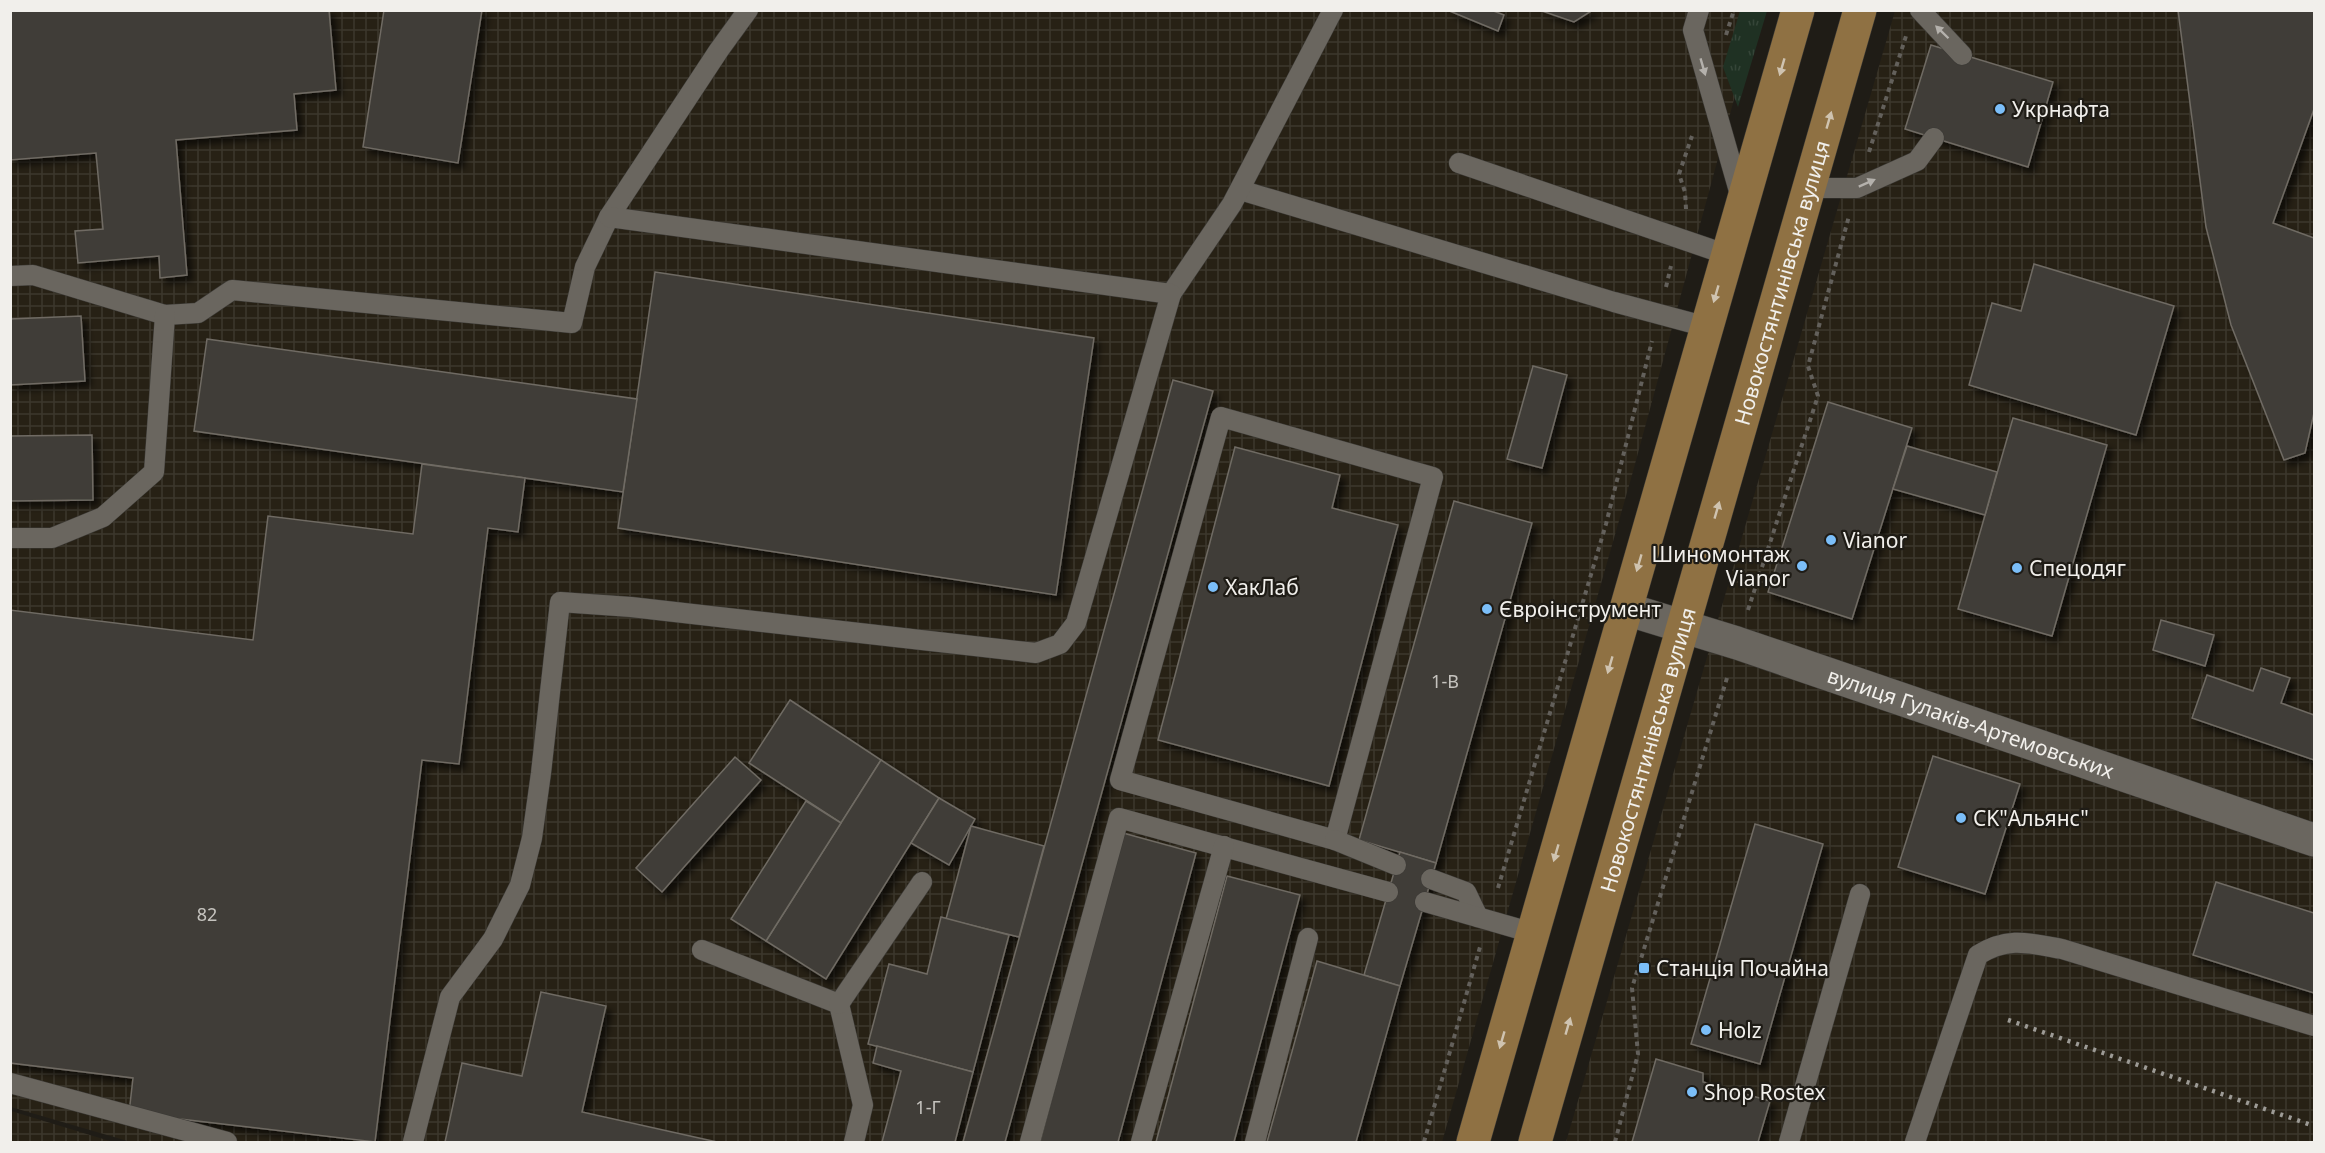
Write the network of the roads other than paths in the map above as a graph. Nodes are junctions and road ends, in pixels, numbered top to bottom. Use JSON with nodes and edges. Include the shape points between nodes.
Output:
{"nodes":[{"id":1,"x":748,"y":10,"type":"edge"},
{"id":2,"x":1333,"y":10,"type":"edge"},
{"id":3,"x":1683,"y":10,"type":"edge"},
{"id":4,"x":1699,"y":10,"type":"edge"},
{"id":5,"x":1798,"y":10,"type":"edge"},
{"id":6,"x":1860,"y":10,"type":"edge"},
{"id":7,"x":1920,"y":10,"type":"edge"},
{"id":8,"x":1693,"y":30,"type":"junction"},
{"id":9,"x":1962,"y":55,"type":"dead end"},
{"id":10,"x":1934,"y":138,"type":"dead end"},
{"id":11,"x":1459,"y":163,"type":"dead end"},
{"id":12,"x":1809,"y":188,"type":"junction"},
{"id":13,"x":1240,"y":190,"type":"junction"},
{"id":14,"x":1742,"y":203,"type":"junction"},
{"id":15,"x":609,"y":217,"type":"junction"},
{"id":16,"x":1728,"y":255,"type":"junction"},
{"id":17,"x":10,"y":276,"type":"edge"},
{"id":18,"x":1171,"y":294,"type":"junction"},
{"id":19,"x":165,"y":315,"type":"junction"},
{"id":20,"x":1707,"y":327,"type":"junction"},
{"id":21,"x":10,"y":538,"type":"edge"},
{"id":22,"x":1626,"y":609,"type":"junction"},
{"id":23,"x":1683,"y":626,"type":"junction"},
{"id":24,"x":1335,"y":840,"type":"junction"},
{"id":25,"x":2314,"y":840,"type":"edge"},
{"id":26,"x":1224,"y":846,"type":"junction"},
{"id":27,"x":1396,"y":865,"type":"dead end"},
{"id":28,"x":1431,"y":879,"type":"dead end"},
{"id":29,"x":922,"y":882,"type":"dead end"},
{"id":30,"x":1388,"y":892,"type":"dead end"},
{"id":31,"x":1860,"y":894,"type":"dead end"},
{"id":32,"x":1425,"y":902,"type":"dead end"},
{"id":33,"x":1483,"y":919,"type":"junction"},
{"id":34,"x":1533,"y":933,"type":"junction"},
{"id":35,"x":1308,"y":938,"type":"dead end"},
{"id":36,"x":702,"y":950,"type":"dead end"},
{"id":37,"x":839,"y":1004,"type":"junction"},
{"id":38,"x":2314,"y":1026,"type":"edge"},
{"id":39,"x":10,"y":1083,"type":"edge"},
{"id":40,"x":227,"y":1143,"type":"edge"},
{"id":41,"x":413,"y":1143,"type":"edge"},
{"id":42,"x":854,"y":1143,"type":"edge"},
{"id":43,"x":1030,"y":1143,"type":"edge"},
{"id":44,"x":1141,"y":1143,"type":"edge"},
{"id":45,"x":1255,"y":1143,"type":"edge"},
{"id":46,"x":1473,"y":1143,"type":"edge"},
{"id":47,"x":1535,"y":1143,"type":"edge"},
{"id":48,"x":1789,"y":1143,"type":"edge"},
{"id":49,"x":1915,"y":1143,"type":"edge"}],
"edges":[{"from":1,"to":15,"type":"lane"},
{"from":2,"to":13,"type":"lane"},
{"from":3,"to":8,"type":"lane"},
{"from":4,"to":8,"type":"lane"},
{"from":5,"to":14,"type":"main road","one_way":true},
{"from":12,"to":6,"type":"main road","name":"Новокостянтинівська вулиця","one_way":true},
{"from":9,"to":7,"type":"lane","one_way":true},
{"from":8,"to":14,"type":"lane","one_way":true},
{"from":12,"to":10,"type":"lane","one_way":true,"via":[[1857,188],[1917,161]]},
{"from":11,"to":16,"type":"lane"},
{"from":23,"to":12,"type":"main road","name":"Новокостянтинівська вулиця","one_way":true},
{"from":13,"to":18,"type":"lane"},
{"from":13,"to":20,"type":"lane"},
{"from":14,"to":16,"type":"main road"},
{"from":15,"to":18,"type":"lane"},
{"from":15,"to":19,"type":"lane","via":[[585,267],[572,323],[232,290],[198,313]]},
{"from":16,"to":20,"type":"main road","one_way":true},
{"from":17,"to":19,"type":"lane","via":[[33,275]]},
{"from":18,"to":41,"type":"lane","via":[[1076,623],[1060,644],[1036,653],[560,602],[537,805],[520,885],[494,939],[450,997]]},
{"from":19,"to":21,"type":"lane","via":[[154,472],[103,517],[52,538]]},
{"from":20,"to":22,"type":"main road","one_way":true},
{"from":22,"to":23,"type":"street","name":"вулиця Гулаків-Артемовських"},
{"from":22,"to":34,"type":"main road","one_way":true},
{"from":23,"to":25,"type":"street","name":"вулиця Гулаків-Артемовських"},
{"from":47,"to":23,"type":"main road","name":"Новокостянтинівська вулиця","one_way":true},
{"from":24,"to":24,"type":"lane","via":[[1120,780],[1221,417],[1432,477]]},
{"from":24,"to":27,"type":"lane"},
{"from":26,"to":30,"type":"lane"},
{"from":26,"to":43,"type":"lane","via":[[1119,818]]},
{"from":26,"to":44,"type":"lane"},
{"from":28,"to":33,"type":"lane","via":[[1466,892]]},
{"from":29,"to":37,"type":"lane"},
{"from":31,"to":48,"type":"lane"},
{"from":32,"to":33,"type":"lane"},
{"from":33,"to":34,"type":"lane"},
{"from":34,"to":46,"type":"main road","one_way":true},
{"from":35,"to":45,"type":"lane"},
{"from":36,"to":37,"type":"lane"},
{"from":37,"to":42,"type":"lane","via":[[863,1105]]},
{"from":38,"to":49,"type":"lane","via":[[2062,949],[2023,942],[1994,945],[1978,955]]},
{"from":39,"to":40,"type":"lane"}]}
